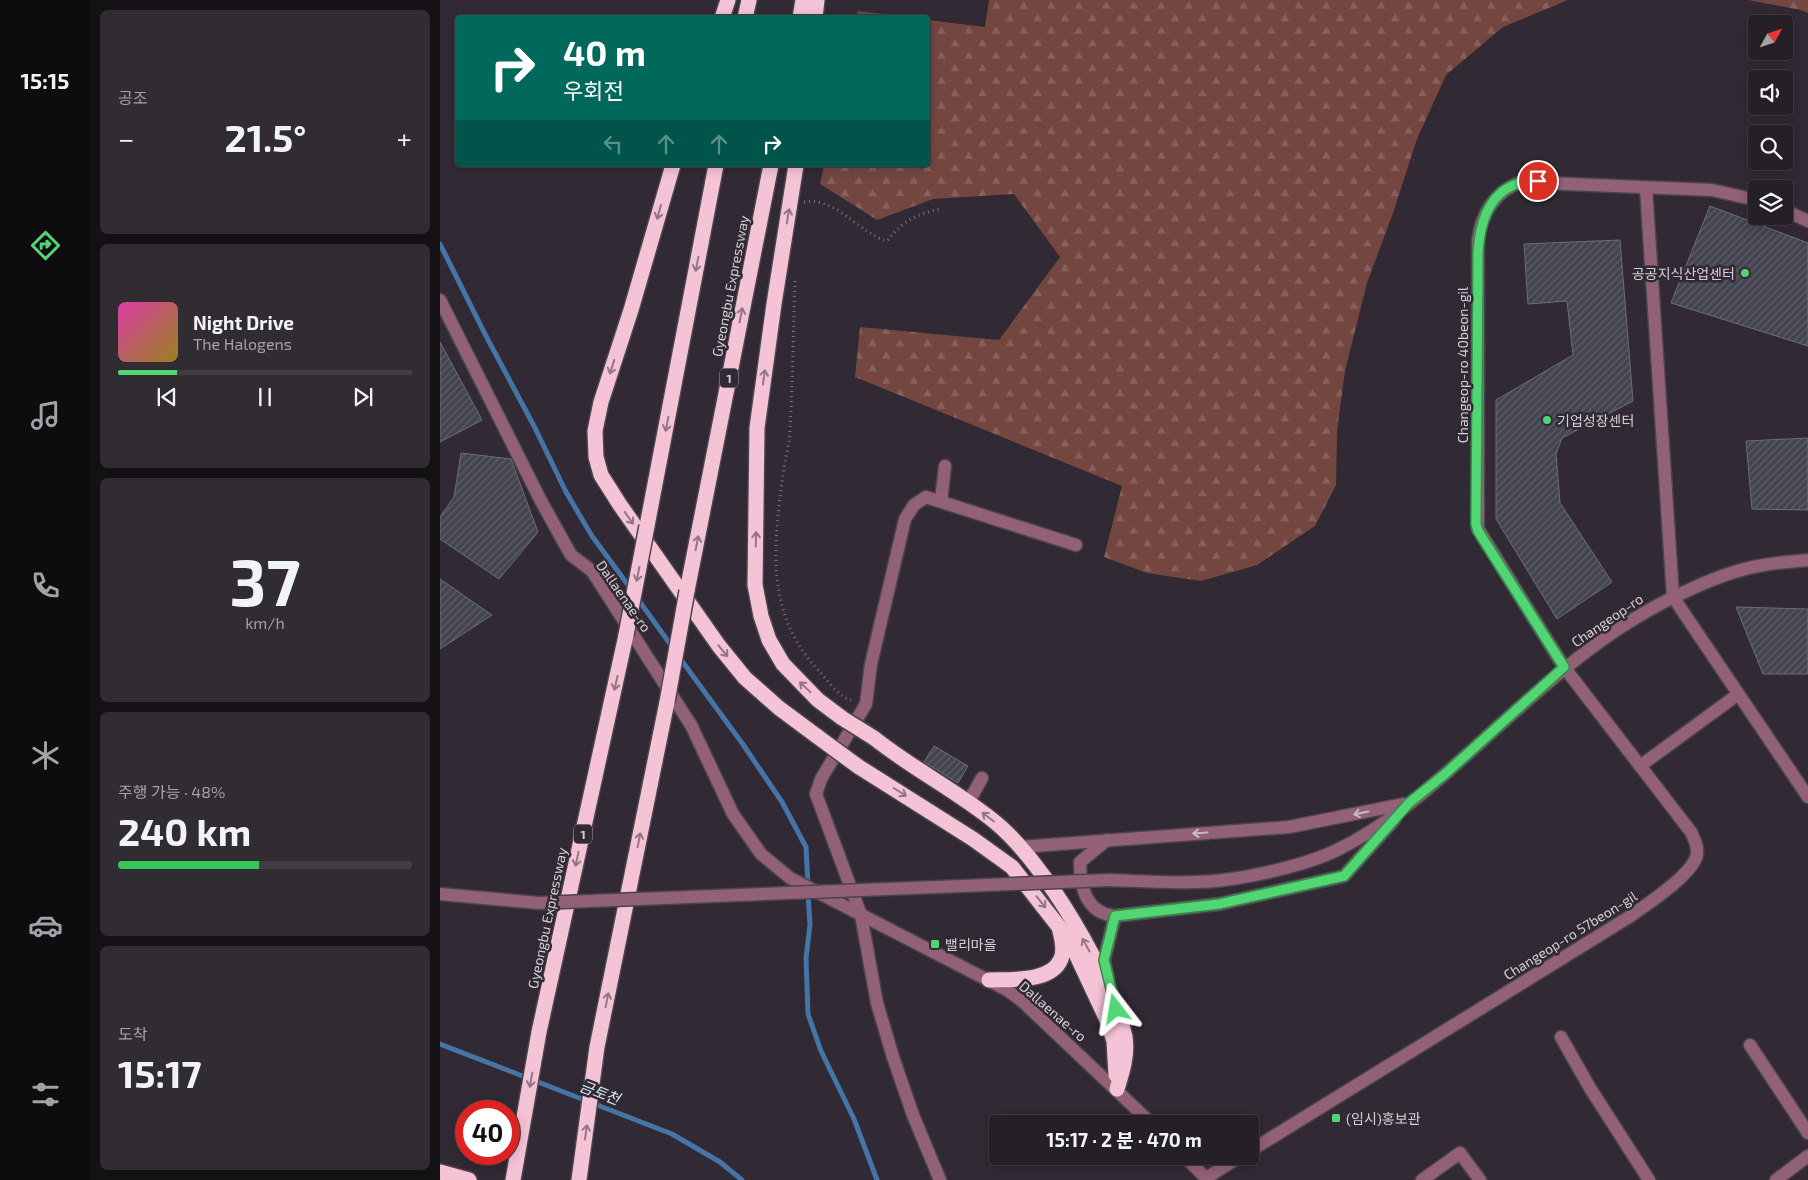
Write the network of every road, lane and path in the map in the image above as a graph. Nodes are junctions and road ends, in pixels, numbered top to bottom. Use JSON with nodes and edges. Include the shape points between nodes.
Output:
{"nodes":[{"id":1,"x":728,"y":0,"type":"edge"},
{"id":2,"x":748,"y":0,"type":"edge"},
{"id":3,"x":803,"y":0,"type":"edge"},
{"id":4,"x":817,"y":0,"type":"edge"},
{"id":5,"x":723,"y":15,"type":"edge"},
{"id":6,"x":746,"y":15,"type":"edge"},
{"id":7,"x":800,"y":15,"type":"edge"},
{"id":8,"x":815,"y":15,"type":"edge"},
{"id":9,"x":672,"y":167,"type":"edge"},
{"id":10,"x":716,"y":167,"type":"edge"},
{"id":11,"x":771,"y":167,"type":"edge"},
{"id":12,"x":796,"y":167,"type":"edge"},
{"id":13,"x":1646,"y":188,"type":"junction"},
{"id":14,"x":1748,"y":198,"type":"edge"},
{"id":15,"x":800,"y":208,"type":"dead end"},
{"id":16,"x":942,"y":209,"type":"dead end"},
{"id":17,"x":1793,"y":214,"type":"edge"},
{"id":18,"x":1808,"y":221,"type":"edge"},
{"id":19,"x":795,"y":275,"type":"dead end"},
{"id":20,"x":440,"y":300,"type":"edge"},
{"id":21,"x":945,"y":466,"type":"dead end"},
{"id":22,"x":941,"y":501,"type":"junction"},
{"id":23,"x":1076,"y":545,"type":"dead end"},
{"id":24,"x":1808,"y":560,"type":"edge"},
{"id":25,"x":1673,"y":597,"type":"junction"},
{"id":26,"x":1564,"y":667,"type":"junction"},
{"id":27,"x":1737,"y":694,"type":"junction"},
{"id":28,"x":866,"y":704,"type":"junction"},
{"id":29,"x":1640,"y":766,"type":"junction"},
{"id":30,"x":982,"y":778,"type":"dead end"},
{"id":31,"x":1808,"y":797,"type":"edge"},
{"id":32,"x":968,"y":803,"type":"junction"},
{"id":33,"x":1409,"y":803,"type":"junction"},
{"id":34,"x":1107,"y":840,"type":"junction"},
{"id":35,"x":1020,"y":846,"type":"junction"},
{"id":36,"x":440,"y":894,"type":"edge"},
{"id":37,"x":861,"y":915,"type":"junction"},
{"id":38,"x":1115,"y":916,"type":"junction"},
{"id":39,"x":1059,"y":925,"type":"junction"},
{"id":40,"x":989,"y":980,"type":"junction"},
{"id":41,"x":1116,"y":1009,"type":"junction"},
{"id":42,"x":1561,"y":1037,"type":"dead end"},
{"id":43,"x":1750,"y":1045,"type":"dead end"},
{"id":44,"x":1118,"y":1089,"type":"junction"},
{"id":45,"x":1143,"y":1115,"type":"edge"},
{"id":46,"x":1808,"y":1134,"type":"edge"},
{"id":47,"x":1259,"y":1144,"type":"edge"},
{"id":48,"x":1808,"y":1156,"type":"edge"},
{"id":49,"x":1193,"y":1165,"type":"edge"},
{"id":50,"x":1228,"y":1165,"type":"edge"},
{"id":51,"x":440,"y":1172,"type":"edge"},
{"id":52,"x":1207,"y":1179,"type":"edge"},
{"id":53,"x":470,"y":1180,"type":"edge"},
{"id":54,"x":513,"y":1180,"type":"edge"},
{"id":55,"x":579,"y":1180,"type":"edge"},
{"id":56,"x":940,"y":1180,"type":"edge"},
{"id":57,"x":1422,"y":1180,"type":"edge"},
{"id":58,"x":1480,"y":1180,"type":"edge"},
{"id":59,"x":1649,"y":1180,"type":"edge"},
{"id":60,"x":1776,"y":1180,"type":"edge"}],
"edges":[{"from":1,"to":5,"type":"highway"},
{"from":2,"to":6,"type":"highway"},
{"from":3,"to":7,"type":"highway"},
{"from":4,"to":8,"type":"highway"},
{"from":9,"to":39,"type":"highway","one_way":true,"bridge":true,"via":[[631,310],[600,402],[595,431],[596,457],[601,475],[719,646],[745,678],[818,738],[1012,867]]},
{"from":10,"to":54,"type":"highway","name":"Gyeongbu Expressway","number":"1","one_way":true,"bridge":true,"via":[[648,526],[539,1032]]},
{"from":55,"to":11,"type":"highway","name":"Gyeongbu Expressway","number":"1","one_way":true,"bridge":true,"via":[[597,1047]]},
{"from":32,"to":12,"type":"highway","one_way":true,"bridge":true,"via":[[842,718],[811,693],[783,664],[769,640],[761,616],[755,585],[757,428]]},
{"from":13,"to":14,"type":"street","name":"Changeop-ro 40beon-gil","via":[[1723,192]]},
{"from":13,"to":25,"type":"street"},
{"from":13,"to":26,"type":"street","name":"Changeop-ro 40beon-gil","via":[[1521,182],[1503,192],[1488,208],[1479,232],[1476,525]]},
{"from":15,"to":16,"type":"path","via":[[803,202],[823,202],[876,238],[887,241],[912,216]]},
{"from":17,"to":18,"type":"street"},
{"from":19,"to":28,"type":"path","via":[[790,431],[776,555],[778,596],[792,636],[803,654],[849,700]]},
{"from":20,"to":37,"type":"street","name":"Dallaenae-ro","bridge":true,"via":[[571,555],[592,571],[691,725],[733,814],[761,854],[790,878]]},
{"from":21,"to":22,"type":"street"},
{"from":22,"to":23,"type":"street"},
{"from":22,"to":28,"type":"street","via":[[926,497],[914,505],[905,519],[871,664]]},
{"from":24,"to":25,"type":"street","name":"Changeop-ro","via":[[1763,565],[1737,572]]},
{"from":25,"to":26,"type":"street","name":"Changeop-ro","via":[[1629,620]]},
{"from":25,"to":27,"type":"street"},
{"from":26,"to":29,"type":"street","name":"Changeop-ro 57beon-gil"},
{"from":26,"to":33,"type":"street","name":"Changeop-ro"},
{"from":27,"to":29,"type":"street"},
{"from":27,"to":31,"type":"street"},
{"from":28,"to":37,"type":"street","via":[[821,779],[816,794]]},
{"from":29,"to":47,"type":"street","name":"Changeop-ro 57beon-gil","via":[[1696,843],[1695,860],[1684,874],[1616,926]]},
{"from":30,"to":32,"type":"street"},
{"from":35,"to":32,"type":"highway","one_way":true},
{"from":33,"to":34,"type":"street","one_way":true,"via":[[1289,827]]},
{"from":33,"to":36,"type":"street","bridge":true,"via":[[1337,850],[1252,874],[1196,882],[1110,880],[538,903]]},
{"from":33,"to":38,"type":"street","via":[[1344,876],[1219,904]]},
{"from":34,"to":35,"type":"street"},
{"from":34,"to":38,"type":"street","via":[[1080,862],[1080,884],[1091,904],[1104,915]]},
{"from":41,"to":35,"type":"highway","one_way":true,"via":[[1071,916]]},
{"from":37,"to":40,"type":"street","name":"Dallaenae-ro"},
{"from":37,"to":56,"type":"street","via":[[877,1003],[913,1115]]},
{"from":38,"to":41,"type":"street","via":[[1104,960]]},
{"from":39,"to":40,"type":"highway","via":[[1063,948],[1061,958],[1049,972],[1024,978]]},
{"from":39,"to":44,"type":"highway","via":[[1070,941],[1107,1020],[1114,1041]]},
{"from":40,"to":44,"type":"street","name":"Dallaenae-ro","via":[[1022,1001]]},
{"from":41,"to":44,"type":"highway","via":[[1126,1054]]},
{"from":42,"to":59,"type":"street"},
{"from":43,"to":46,"type":"street"},
{"from":44,"to":45,"type":"street","name":"Dallaenae-ro"},
{"from":48,"to":60,"type":"street"},
{"from":49,"to":52,"type":"street"},
{"from":50,"to":52,"type":"street"},
{"from":51,"to":53,"type":"highway"},
{"from":57,"to":58,"type":"street","via":[[1460,1152]]}]}
